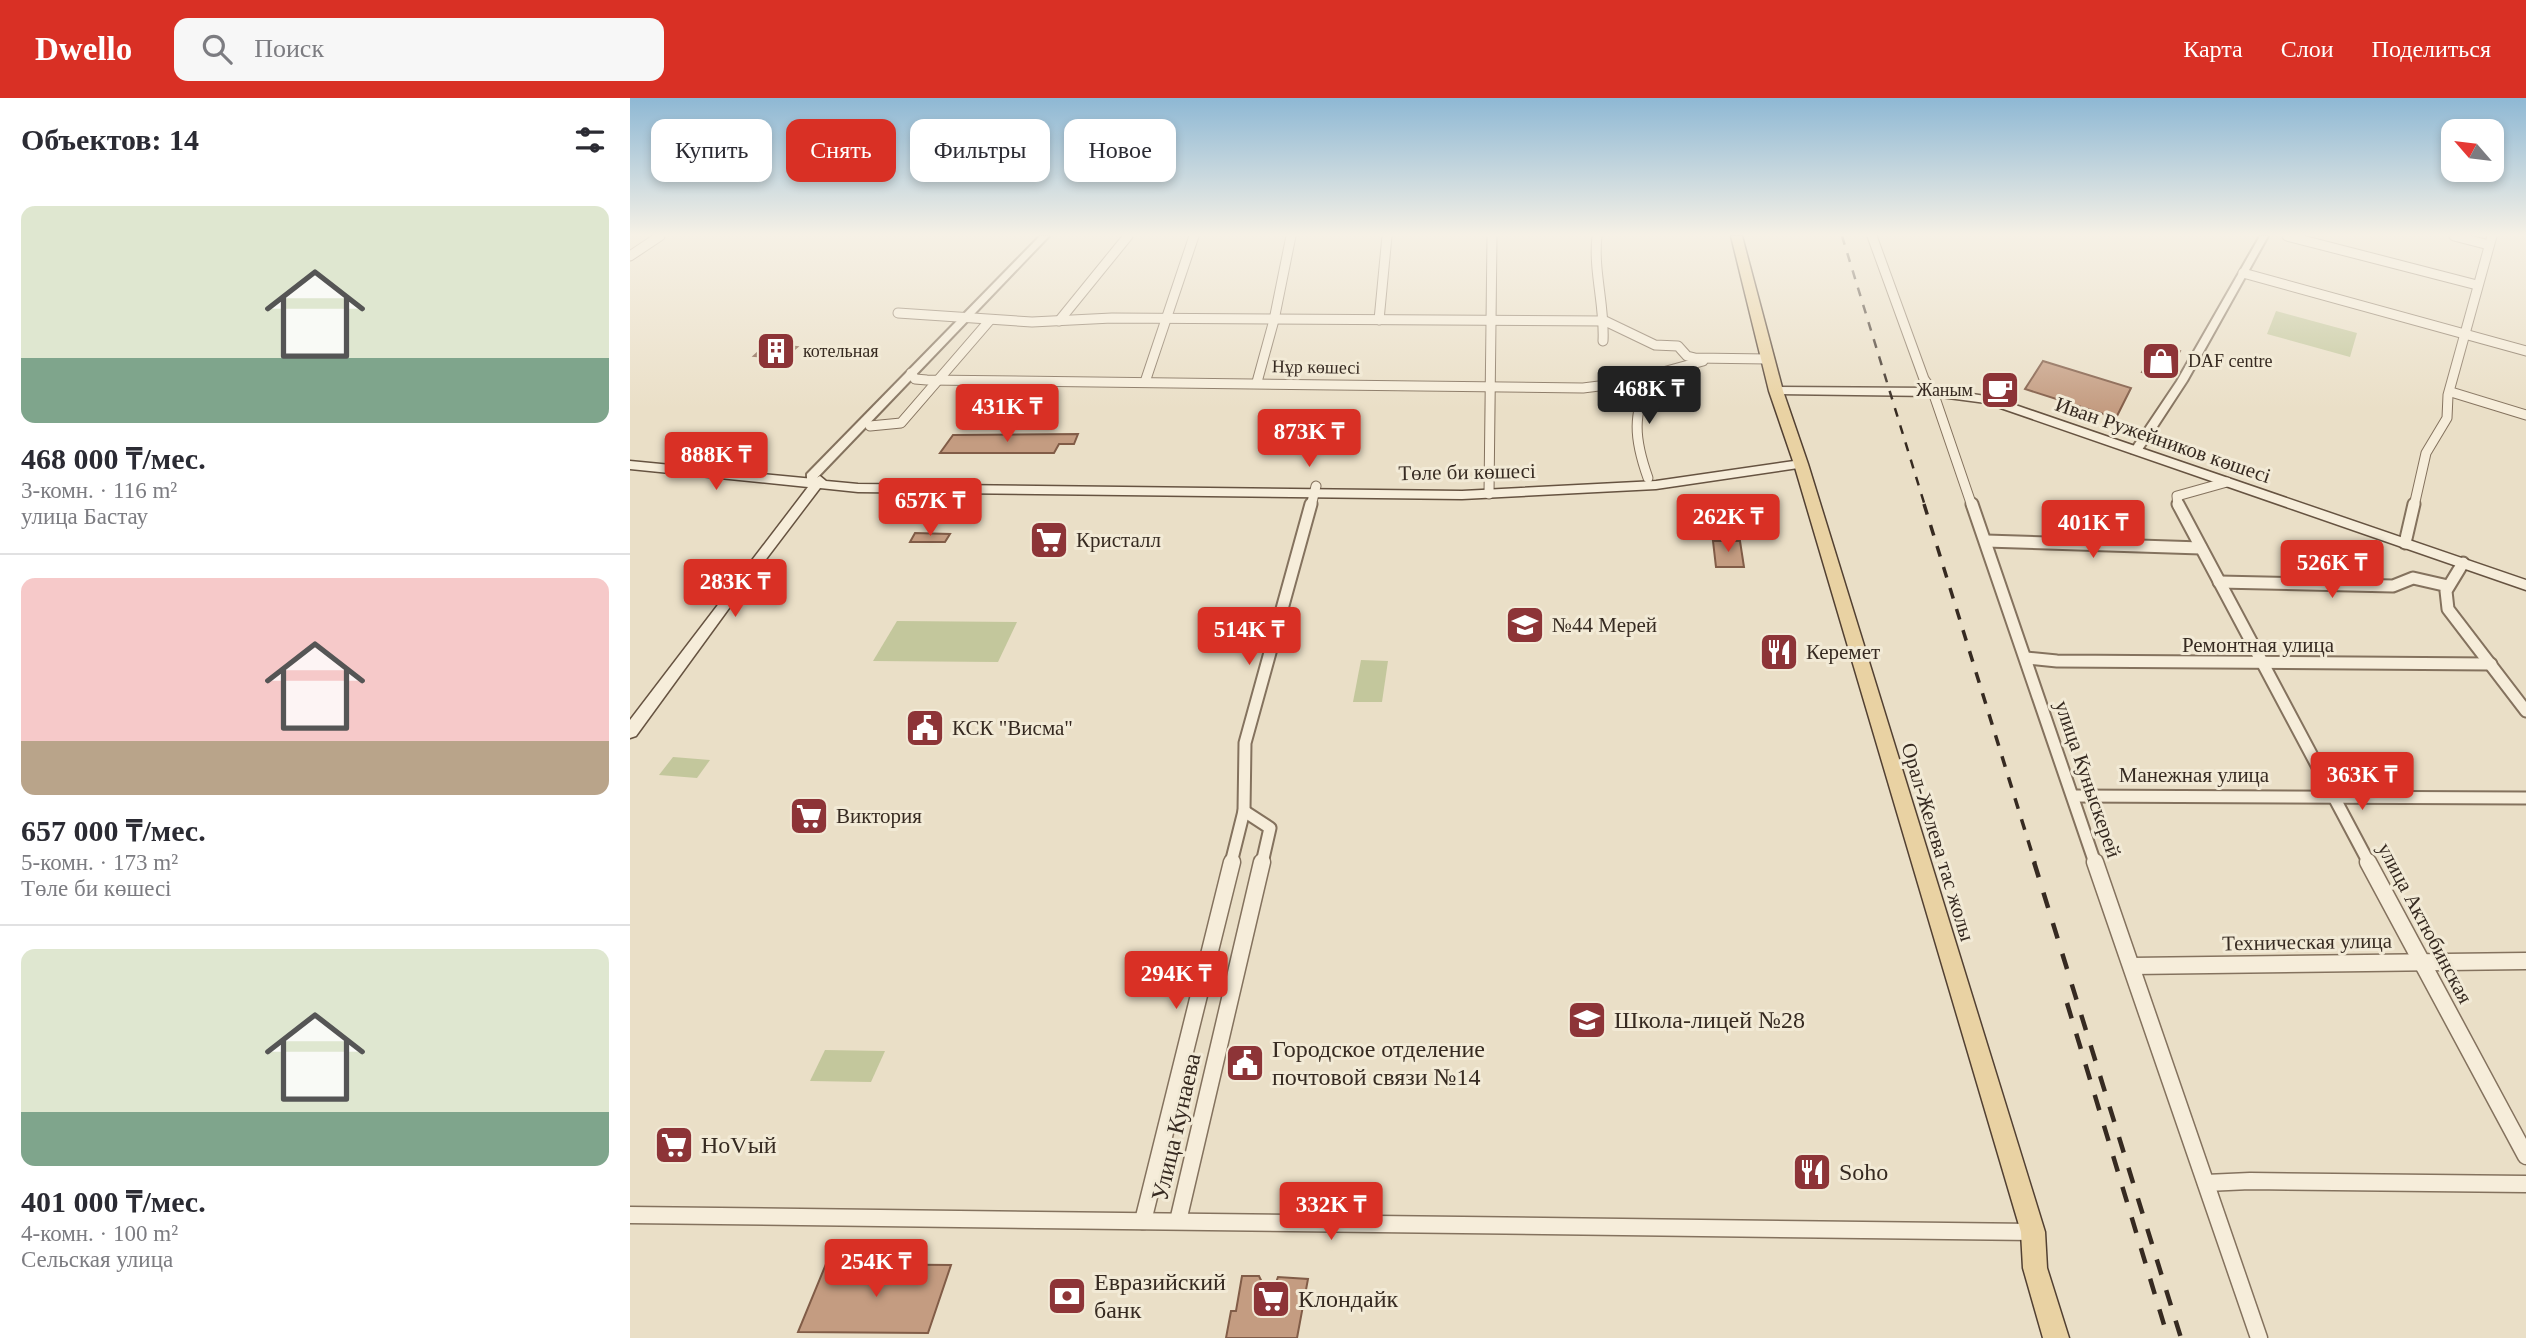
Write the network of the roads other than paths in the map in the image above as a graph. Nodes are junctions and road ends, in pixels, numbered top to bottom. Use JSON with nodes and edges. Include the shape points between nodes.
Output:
{"nodes":[{"id":1,"x":988,"y":294,"type":"edge"},
{"id":2,"x":990,"y":294,"type":"edge"},
{"id":3,"x":1081,"y":294,"type":"edge"},
{"id":4,"x":1176,"y":294,"type":"edge"},
{"id":5,"x":1279,"y":294,"type":"edge"},
{"id":6,"x":1381,"y":294,"type":"edge"},
{"id":7,"x":1490,"y":294,"type":"edge"},
{"id":8,"x":1600,"y":294,"type":"edge"},
{"id":9,"x":1751,"y":294,"type":"edge"},
{"id":10,"x":1893,"y":294,"type":"edge"},
{"id":11,"x":2231,"y":294,"type":"edge"},
{"id":12,"x":2319,"y":294,"type":"edge"},
{"id":13,"x":2475,"y":294,"type":"edge"},
{"id":14,"x":898,"y":313,"type":"dead end"},
{"id":15,"x":964,"y":318,"type":"junction"},
{"id":16,"x":1168,"y":318,"type":"junction"},
{"id":17,"x":990,"y":320,"type":"junction"},
{"id":18,"x":1274,"y":320,"type":"junction"},
{"id":19,"x":1379,"y":320,"type":"junction"},
{"id":20,"x":1489,"y":320,"type":"junction"},
{"id":21,"x":1059,"y":321,"type":"junction"},
{"id":22,"x":1605,"y":321,"type":"junction"},
{"id":23,"x":2464,"y":334,"type":"junction"},
{"id":24,"x":1603,"y":341,"type":"dead end"},
{"id":25,"x":2526,"y":351,"type":"edge"},
{"id":26,"x":1720,"y":357,"type":"junction"},
{"id":27,"x":1768,"y":359,"type":"junction"},
{"id":28,"x":1648,"y":374,"type":"junction"},
{"id":29,"x":913,"y":376,"type":"junction"},
{"id":30,"x":939,"y":380,"type":"junction"},
{"id":31,"x":1145,"y":382,"type":"junction"},
{"id":32,"x":1257,"y":382,"type":"junction"},
{"id":33,"x":1489,"y":386,"type":"junction"},
{"id":34,"x":1776,"y":390,"type":"junction"},
{"id":35,"x":1934,"y":392,"type":"junction"},
{"id":36,"x":2451,"y":392,"type":"junction"},
{"id":37,"x":2526,"y":415,"type":"edge"},
{"id":38,"x":870,"y":426,"type":"junction"},
{"id":39,"x":2136,"y":451,"type":"junction"},
{"id":40,"x":630,"y":458,"type":"edge"},
{"id":41,"x":1799,"y":460,"type":"junction"},
{"id":42,"x":630,"y":465,"type":"edge"},
{"id":43,"x":1648,"y":478,"type":"junction"},
{"id":44,"x":813,"y":481,"type":"junction"},
{"id":45,"x":2227,"y":482,"type":"junction"},
{"id":46,"x":1315,"y":490,"type":"junction"},
{"id":47,"x":1489,"y":491,"type":"junction"},
{"id":48,"x":1986,"y":541,"type":"junction"},
{"id":49,"x":2405,"y":543,"type":"junction"},
{"id":50,"x":2201,"y":548,"type":"junction"},
{"id":51,"x":2463,"y":563,"type":"junction"},
{"id":52,"x":2219,"y":582,"type":"junction"},
{"id":53,"x":2526,"y":585,"type":"edge"},
{"id":54,"x":2448,"y":586,"type":"junction"},
{"id":55,"x":2026,"y":658,"type":"junction"},
{"id":56,"x":2491,"y":664,"type":"junction"},
{"id":57,"x":2263,"y":665,"type":"junction"},
{"id":58,"x":2526,"y":711,"type":"edge"},
{"id":59,"x":630,"y":714,"type":"edge"},
{"id":60,"x":630,"y":733,"type":"edge"},
{"id":61,"x":2073,"y":796,"type":"junction"},
{"id":62,"x":2334,"y":796,"type":"junction"},
{"id":63,"x":2526,"y":798,"type":"edge"},
{"id":64,"x":1244,"y":811,"type":"junction"},
{"id":65,"x":2422,"y":961,"type":"junction"},
{"id":66,"x":2526,"y":961,"type":"edge"},
{"id":67,"x":2132,"y":966,"type":"junction"},
{"id":68,"x":2526,"y":1156,"type":"edge"},
{"id":69,"x":2206,"y":1183,"type":"junction"},
{"id":70,"x":2526,"y":1184,"type":"edge"},
{"id":71,"x":630,"y":1215,"type":"edge"},
{"id":72,"x":1143,"y":1221,"type":"junction"},
{"id":73,"x":1178,"y":1221,"type":"junction"},
{"id":74,"x":2033,"y":1232,"type":"junction"},
{"id":75,"x":2056,"y":1338,"type":"edge"},
{"id":76,"x":2259,"y":1338,"type":"edge"}],
"edges":[{"from":1,"to":15,"type":"street"},
{"from":2,"to":15,"type":"street"},
{"from":3,"to":21,"type":"street"},
{"from":4,"to":16,"type":"street"},
{"from":5,"to":18,"type":"street"},
{"from":6,"to":19,"type":"street"},
{"from":7,"to":20,"type":"street"},
{"from":8,"to":22,"type":"street"},
{"from":9,"to":27,"type":"main road","name":"Орал-Желева тас жолы"},
{"from":10,"to":35,"type":"street","name":"улица Куныскерей","via":[[1924,379]]},
{"from":11,"to":39,"type":"street"},
{"from":12,"to":23,"type":"street"},
{"from":13,"to":23,"type":"street"},
{"from":14,"to":15,"type":"street"},
{"from":15,"to":17,"type":"street"},
{"from":15,"to":29,"type":"street"},
{"from":16,"to":18,"type":"street"},
{"from":16,"to":21,"type":"street"},
{"from":16,"to":31,"type":"street"},
{"from":17,"to":21,"type":"street"},
{"from":17,"to":30,"type":"street"},
{"from":18,"to":19,"type":"street"},
{"from":18,"to":32,"type":"street"},
{"from":19,"to":20,"type":"street"},
{"from":20,"to":22,"type":"street"},
{"from":20,"to":33,"type":"street"},
{"from":22,"to":24,"type":"street"},
{"from":22,"to":26,"type":"street","via":[[1655,345],[1678,346],[1687,356]]},
{"from":23,"to":25,"type":"street"},
{"from":23,"to":36,"type":"street"},
{"from":26,"to":27,"type":"street"},
{"from":26,"to":28,"type":"street","name":"Нұр көшесі"},
{"from":27,"to":34,"type":"main road","name":"Орал-Желева тас жолы"},
{"from":28,"to":33,"type":"street","name":"Нұр көшесі","via":[[1623,383],[1583,388]]},
{"from":28,"to":43,"type":"street","via":[[1633,429]]},
{"from":29,"to":30,"type":"street","name":"Нұр көшесі"},
{"from":29,"to":38,"type":"street"},
{"from":29,"to":44,"type":"street"},
{"from":30,"to":31,"type":"street","name":"Нұр көшесі"},
{"from":30,"to":38,"type":"street","via":[[901,423]]},
{"from":31,"to":32,"type":"street","name":"Нұр көшесі"},
{"from":32,"to":33,"type":"street","name":"Нұр көшесі"},
{"from":33,"to":47,"type":"street"},
{"from":34,"to":35,"type":"main road","name":"Иван Ружейников көшесі"},
{"from":34,"to":41,"type":"main road","name":"Орал-Желева тас жолы"},
{"from":35,"to":39,"type":"main road","name":"Иван Ружейников көшесі","via":[[1988,400]]},
{"from":35,"to":48,"type":"street","name":"улица Куныскерей"},
{"from":36,"to":37,"type":"street"},
{"from":36,"to":49,"type":"street","via":[[2447,418],[2426,453]]},
{"from":38,"to":44,"type":"street"},
{"from":39,"to":45,"type":"main road","name":"Иван Ружейников көшесі"},
{"from":40,"to":44,"type":"main road","name":"Төле би көшесі"},
{"from":41,"to":43,"type":"main road","name":"Төле би көшесі"},
{"from":41,"to":47,"type":"main road","name":"Төле би көшесі","via":[[1656,485]]},
{"from":41,"to":74,"type":"main road","name":"Орал-Желева тас жолы"},
{"from":42,"to":44,"type":"main road","name":"Төле би көшесі"},
{"from":43,"to":47,"type":"main road","name":"Төле би көшесі"},
{"from":44,"to":46,"type":"main road","name":"Төле би көшесі","via":[[858,488]]},
{"from":44,"to":59,"type":"main road","via":[[759,541]]},
{"from":44,"to":60,"type":"main road"},
{"from":45,"to":49,"type":"main road","name":"Иван Ружейников көшесі"},
{"from":45,"to":50,"type":"street","name":"улица Актюбинская","via":[[2177,496],[2178,508]]},
{"from":46,"to":47,"type":"main road","name":"Төле би көшесі"},
{"from":46,"to":64,"type":"street","name":"Улица Кунаева","via":[[1245,743]]},
{"from":48,"to":50,"type":"street"},
{"from":48,"to":55,"type":"street","name":"улица Куныскерей"},
{"from":49,"to":51,"type":"main road","name":"Иван Ружейников көшесі"},
{"from":50,"to":52,"type":"street","name":"улица Актюбинская"},
{"from":51,"to":53,"type":"main road","name":"Иван Ружейников көшесі"},
{"from":51,"to":54,"type":"street"},
{"from":52,"to":54,"type":"street","via":[[2393,586],[2413,578]]},
{"from":52,"to":57,"type":"street","name":"улица Актюбинская"},
{"from":54,"to":56,"type":"street","via":[[2448,609]]},
{"from":55,"to":57,"type":"street","name":"Ремонтная улица"},
{"from":55,"to":61,"type":"street","name":"улица Куныскерей"},
{"from":56,"to":57,"type":"street","name":"Ремонтная улица"},
{"from":56,"to":58,"type":"street"},
{"from":57,"to":62,"type":"street","name":"улица Актюбинская"},
{"from":61,"to":62,"type":"street","name":"Манежная улица"},
{"from":61,"to":67,"type":"street","name":"улица Куныскерей"},
{"from":62,"to":63,"type":"street","name":"Манежная улица"},
{"from":62,"to":65,"type":"street","name":"улица Актюбинская"},
{"from":64,"to":72,"type":"street","name":"Улица Кунаева"},
{"from":64,"to":73,"type":"street","name":"Улица Кунаева","via":[[1270,828]]},
{"from":65,"to":66,"type":"street","name":"Техническая улица"},
{"from":65,"to":67,"type":"street","name":"Техническая улица"},
{"from":65,"to":68,"type":"street","name":"улица Актюбинская"},
{"from":67,"to":69,"type":"street","name":"улица Куныскерей"},
{"from":69,"to":70,"type":"street"},
{"from":69,"to":76,"type":"street","name":"улица Куныскерей"},
{"from":71,"to":72,"type":"street"},
{"from":72,"to":73,"type":"street"},
{"from":73,"to":74,"type":"street"},
{"from":74,"to":75,"type":"main road","name":"Орал-Желева тас жолы","via":[[2035,1268]]}]}
